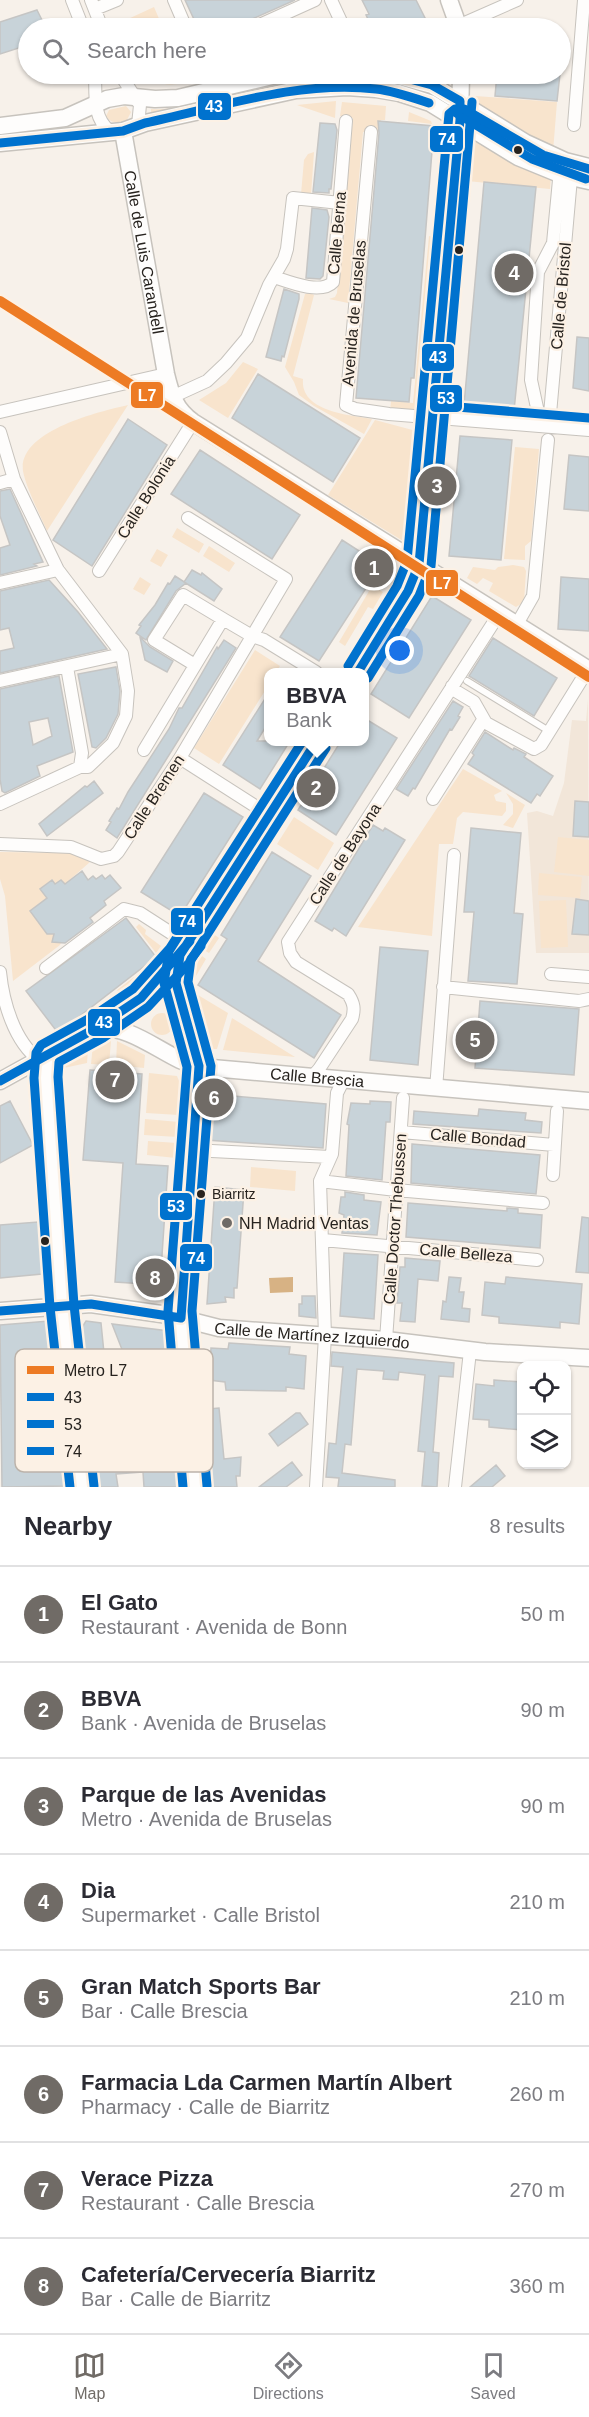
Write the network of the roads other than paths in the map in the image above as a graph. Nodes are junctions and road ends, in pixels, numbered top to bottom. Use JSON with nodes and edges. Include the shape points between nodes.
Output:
{"nodes":[{"id":1,"x":72,"y":0,"type":"edge"},
{"id":2,"x":117,"y":0,"type":"edge"},
{"id":3,"x":174,"y":0,"type":"edge"},
{"id":4,"x":315,"y":0,"type":"edge"},
{"id":5,"x":331,"y":0,"type":"edge"},
{"id":6,"x":449,"y":0,"type":"edge"},
{"id":7,"x":517,"y":0,"type":"edge"},
{"id":8,"x":584,"y":0,"type":"edge"},
{"id":9,"x":93,"y":5,"type":"edge"},
{"id":10,"x":79,"y":18,"type":"edge"},
{"id":11,"x":182,"y":18,"type":"edge"},
{"id":12,"x":275,"y":18,"type":"edge"},
{"id":13,"x":339,"y":18,"type":"edge"},
{"id":14,"x":455,"y":18,"type":"edge"},
{"id":15,"x":478,"y":18,"type":"edge"},
{"id":16,"x":95,"y":84,"type":"edge"},
{"id":17,"x":127,"y":84,"type":"edge"},
{"id":18,"x":238,"y":84,"type":"edge"},
{"id":19,"x":428,"y":84,"type":"edge"},
{"id":20,"x":460,"y":84,"type":"edge"},
{"id":21,"x":137,"y":97,"type":"junction"},
{"id":22,"x":460,"y":101,"type":"junction"},
{"id":23,"x":96,"y":105,"type":"junction"},
{"id":24,"x":460,"y":120,"type":"junction"},
{"id":25,"x":346,"y":121,"type":"dead end"},
{"id":26,"x":574,"y":125,"type":"dead end"},
{"id":27,"x":0,"y":126,"type":"edge"},
{"id":28,"x":124,"y":129,"type":"junction"},
{"id":29,"x":371,"y":132,"type":"dead end"},
{"id":30,"x":0,"y":143,"type":"edge"},
{"id":31,"x":589,"y":167,"type":"edge"},
{"id":32,"x":567,"y":177,"type":"junction"},
{"id":33,"x":589,"y":181,"type":"edge"},
{"id":34,"x":339,"y":203,"type":"junction"},
{"id":35,"x":274,"y":277,"type":"junction"},
{"id":36,"x":166,"y":374,"type":"junction"},
{"id":37,"x":172,"y":397,"type":"junction"},
{"id":38,"x":0,"y":412,"type":"edge"},
{"id":39,"x":550,"y":414,"type":"dead end"},
{"id":40,"x":434,"y":417,"type":"junction"},
{"id":41,"x":193,"y":422,"type":"junction"},
{"id":42,"x":541,"y":426,"type":"junction"},
{"id":43,"x":589,"y":430,"type":"edge"},
{"id":44,"x":0,"y":432,"type":"edge"},
{"id":45,"x":548,"y":440,"type":"dead end"},
{"id":46,"x":14,"y":479,"type":"junction"},
{"id":47,"x":0,"y":483,"type":"edge"},
{"id":48,"x":188,"y":518,"type":"dead end"},
{"id":49,"x":418,"y":564,"type":"junction"},
{"id":50,"x":58,"y":570,"type":"junction"},
{"id":51,"x":99,"y":571,"type":"dead end"},
{"id":52,"x":0,"y":583,"type":"edge"},
{"id":53,"x":499,"y":614,"type":"junction"},
{"id":54,"x":223,"y":619,"type":"junction"},
{"id":55,"x":517,"y":624,"type":"junction"},
{"id":56,"x":252,"y":636,"type":"junction"},
{"id":57,"x":122,"y":654,"type":"junction"},
{"id":58,"x":568,"y":657,"type":"junction"},
{"id":59,"x":589,"y":660,"type":"edge"},
{"id":60,"x":195,"y":665,"type":"junction"},
{"id":61,"x":67,"y":667,"type":"junction"},
{"id":62,"x":310,"y":668,"type":"edge"},
{"id":63,"x":360,"y":668,"type":"edge"},
{"id":64,"x":589,"y":671,"type":"edge"},
{"id":65,"x":0,"y":681,"type":"edge"},
{"id":66,"x":467,"y":681,"type":"dead end"},
{"id":67,"x":452,"y":686,"type":"junction"},
{"id":68,"x":483,"y":720,"type":"junction"},
{"id":69,"x":549,"y":731,"type":"junction"},
{"id":70,"x":313,"y":746,"type":"edge"},
{"id":71,"x":144,"y":750,"type":"dead end"},
{"id":72,"x":180,"y":758,"type":"junction"},
{"id":73,"x":80,"y":767,"type":"junction"},
{"id":74,"x":433,"y":799,"type":"dead end"},
{"id":75,"x":0,"y":804,"type":"edge"},
{"id":76,"x":269,"y":815,"type":"junction"},
{"id":77,"x":0,"y":844,"type":"edge"},
{"id":78,"x":454,"y":855,"type":"dead end"},
{"id":79,"x":184,"y":949,"type":"junction"},
{"id":80,"x":46,"y":968,"type":"dead end"},
{"id":81,"x":0,"y":972,"type":"edge"},
{"id":82,"x":551,"y":974,"type":"dead end"},
{"id":83,"x":589,"y":976,"type":"edge"},
{"id":84,"x":443,"y":987,"type":"junction"},
{"id":85,"x":584,"y":1000,"type":"edge"},
{"id":86,"x":96,"y":1028,"type":"junction"},
{"id":87,"x":44,"y":1057,"type":"junction"},
{"id":88,"x":199,"y":1066,"type":"junction"},
{"id":89,"x":312,"y":1077,"type":"junction"},
{"id":90,"x":0,"y":1081,"type":"edge"},
{"id":91,"x":343,"y":1081,"type":"junction"},
{"id":92,"x":436,"y":1089,"type":"junction"},
{"id":93,"x":403,"y":1098,"type":"dead end"},
{"id":94,"x":589,"y":1101,"type":"edge"},
{"id":95,"x":557,"y":1111,"type":"dead end"},
{"id":96,"x":401,"y":1132,"type":"junction"},
{"id":97,"x":554,"y":1144,"type":"junction"},
{"id":98,"x":192,"y":1150,"type":"junction"},
{"id":99,"x":330,"y":1157,"type":"junction"},
{"id":100,"x":553,"y":1175,"type":"dead end"},
{"id":101,"x":320,"y":1181,"type":"junction"},
{"id":102,"x":396,"y":1191,"type":"junction"},
{"id":103,"x":543,"y":1203,"type":"dead end"},
{"id":104,"x":323,"y":1240,"type":"junction"},
{"id":105,"x":392,"y":1246,"type":"junction"},
{"id":106,"x":537,"y":1260,"type":"dead end"},
{"id":107,"x":62,"y":1306,"type":"junction"},
{"id":108,"x":0,"y":1311,"type":"edge"},
{"id":109,"x":181,"y":1318,"type":"junction"},
{"id":110,"x":325,"y":1336,"type":"junction"},
{"id":111,"x":386,"y":1340,"type":"junction"},
{"id":112,"x":67,"y":1349,"type":"edge"},
{"id":113,"x":184,"y":1349,"type":"edge"},
{"id":114,"x":470,"y":1351,"type":"junction"},
{"id":115,"x":589,"y":1358,"type":"edge"},
{"id":116,"x":80,"y":1472,"type":"edge"},
{"id":117,"x":194,"y":1472,"type":"edge"},
{"id":118,"x":82,"y":1487,"type":"edge"},
{"id":119,"x":195,"y":1487,"type":"edge"},
{"id":120,"x":316,"y":1487,"type":"edge"},
{"id":121,"x":455,"y":1487,"type":"edge"}],
"edges":[{"from":1,"to":10,"type":"street"},
{"from":2,"to":9,"type":"street"},
{"from":3,"to":11,"type":"street"},
{"from":4,"to":12,"type":"street"},
{"from":5,"to":13,"type":"street"},
{"from":6,"to":14,"type":"street"},
{"from":7,"to":15,"type":"street"},
{"from":8,"to":26,"type":"street"},
{"from":16,"to":23,"type":"street"},
{"from":17,"to":21,"type":"street"},
{"from":18,"to":21,"type":"street","via":[[178,98]]},
{"from":19,"to":22,"type":"street"},
{"from":20,"to":22,"type":"street"},
{"from":21,"to":23,"type":"street","via":[[107,99]]},
{"from":21,"to":28,"type":"street","via":[[141,111]]},
{"from":22,"to":24,"type":"street"},
{"from":22,"to":31,"type":"street","via":[[526,143]]},
{"from":23,"to":27,"type":"street","via":[[65,118]]},
{"from":23,"to":28,"type":"street","via":[[99,119]]},
{"from":24,"to":28,"type":"street","via":[[430,103],[399,93],[347,87],[296,90]]},
{"from":24,"to":32,"type":"street","via":[[518,157]]},
{"from":24,"to":40,"type":"street"},
{"from":25,"to":34,"type":"street","name":"Calle Berna"},
{"from":28,"to":30,"type":"street"},
{"from":28,"to":36,"type":"street","name":"Calle de Luis Carandell"},
{"from":29,"to":40,"type":"street","name":"Avenida de Bruselas","via":[[346,403],[351,408],[378,413]]},
{"from":32,"to":33,"type":"street"},
{"from":32,"to":39,"type":"street","name":"Calle de Bristol"},
{"from":32,"to":42,"type":"street","via":[[559,180],[553,243],[538,272],[531,380]]},
{"from":34,"to":35,"type":"street","via":[[293,198],[287,249]]},
{"from":34,"to":35,"type":"street","name":"Calle Berna","via":[[331,285],[306,286]]},
{"from":35,"to":37,"type":"street","via":[[251,330],[236,352],[207,381]]},
{"from":36,"to":37,"type":"street","name":"Calle de Luis Carandell"},
{"from":36,"to":38,"type":"street"},
{"from":37,"to":41,"type":"street","via":[[180,412]]},
{"from":40,"to":42,"type":"street","name":"Avenida de Bruselas"},
{"from":40,"to":49,"type":"street"},
{"from":41,"to":49,"type":"street"},
{"from":41,"to":51,"type":"street","name":"Calle Bolonia"},
{"from":42,"to":43,"type":"street","name":"Avenida de Bruselas"},
{"from":44,"to":46,"type":"street"},
{"from":45,"to":55,"type":"street","via":[[533,596]]},
{"from":46,"to":47,"type":"street"},
{"from":46,"to":50,"type":"street"},
{"from":48,"to":56,"type":"street","name":"Calle Bremen","via":[[286,579]]},
{"from":49,"to":53,"type":"street"},
{"from":49,"to":63,"type":"street","via":[[402,601]]},
{"from":50,"to":52,"type":"street"},
{"from":50,"to":57,"type":"street"},
{"from":53,"to":55,"type":"street"},
{"from":53,"to":67,"type":"street","name":"Calle de Bayona"},
{"from":54,"to":56,"type":"street"},
{"from":54,"to":60,"type":"street"},
{"from":54,"to":60,"type":"street","via":[[183,595],[154,640]]},
{"from":55,"to":58,"type":"street"},
{"from":56,"to":62,"type":"street"},
{"from":56,"to":72,"type":"street","name":"Calle Bremen"},
{"from":57,"to":61,"type":"street"},
{"from":57,"to":73,"type":"street","via":[[128,691],[123,723],[113,743],[88,767]]},
{"from":58,"to":59,"type":"street"},
{"from":58,"to":64,"type":"street"},
{"from":60,"to":71,"type":"street"},
{"from":61,"to":65,"type":"street"},
{"from":61,"to":73,"type":"street","via":[[82,753]]},
{"from":64,"to":69,"type":"street"},
{"from":66,"to":69,"type":"lane"},
{"from":67,"to":68,"type":"street","via":[[476,705]]},
{"from":67,"to":89,"type":"street","name":"Calle de Bayona","via":[[288,942],[296,962],[353,1001],[352,1019]]},
{"from":68,"to":69,"type":"street","via":[[530,749],[538,748]]},
{"from":68,"to":74,"type":"street"},
{"from":70,"to":76,"type":"street"},
{"from":72,"to":76,"type":"street"},
{"from":72,"to":77,"type":"street","name":"Calle Bremen","via":[[114,856],[101,860],[71,847]]},
{"from":73,"to":75,"type":"street"},
{"from":76,"to":79,"type":"street"},
{"from":78,"to":84,"type":"street"},
{"from":79,"to":80,"type":"street","via":[[140,913],[123,909]]},
{"from":79,"to":86,"type":"street","via":[[141,998]]},
{"from":79,"to":88,"type":"street","via":[[176,983]]},
{"from":81,"to":87,"type":"street","via":[[8,1011],[27,1048]]},
{"from":82,"to":83,"type":"street"},
{"from":84,"to":85,"type":"street"},
{"from":84,"to":92,"type":"street"},
{"from":86,"to":87,"type":"street"},
{"from":86,"to":88,"type":"street","name":"Calle Brescia","via":[[127,1032]]},
{"from":87,"to":90,"type":"street"},
{"from":87,"to":107,"type":"street"},
{"from":88,"to":89,"type":"street","name":"Calle Brescia"},
{"from":88,"to":98,"type":"street"},
{"from":89,"to":91,"type":"street","name":"Calle Brescia"},
{"from":91,"to":92,"type":"street","name":"Calle Brescia"},
{"from":91,"to":99,"type":"street"},
{"from":92,"to":94,"type":"street","name":"Calle Brescia"},
{"from":93,"to":96,"type":"street","name":"Calle Doctor Thebussen"},
{"from":95,"to":97,"type":"street"},
{"from":96,"to":97,"type":"street","name":"Calle Bondad"},
{"from":96,"to":102,"type":"street","name":"Calle Doctor Thebussen"},
{"from":97,"to":100,"type":"street"},
{"from":98,"to":99,"type":"street"},
{"from":98,"to":109,"type":"street"},
{"from":99,"to":101,"type":"street"},
{"from":101,"to":102,"type":"street"},
{"from":101,"to":104,"type":"street"},
{"from":102,"to":103,"type":"street"},
{"from":102,"to":105,"type":"street","name":"Calle Doctor Thebussen"},
{"from":104,"to":105,"type":"street","name":"Calle Belleza"},
{"from":104,"to":110,"type":"street"},
{"from":105,"to":106,"type":"street","name":"Calle Belleza"},
{"from":105,"to":111,"type":"street","name":"Calle Doctor Thebussen"},
{"from":107,"to":108,"type":"street","name":"Calle de Martínez Izquierdo"},
{"from":107,"to":109,"type":"street","name":"Calle de Martínez Izquierdo","via":[[105,1305]]},
{"from":107,"to":112,"type":"street"},
{"from":109,"to":110,"type":"street","name":"Calle de Martínez Izquierdo","via":[[219,1328]]},
{"from":109,"to":113,"type":"street"},
{"from":110,"to":111,"type":"street","name":"Calle de Martínez Izquierdo"},
{"from":110,"to":120,"type":"street"},
{"from":111,"to":114,"type":"street","name":"Calle de Martínez Izquierdo"},
{"from":114,"to":115,"type":"street","name":"Calle de Martínez Izquierdo"},
{"from":114,"to":121,"type":"street"},
{"from":116,"to":118,"type":"street"},
{"from":117,"to":119,"type":"street"}]}
